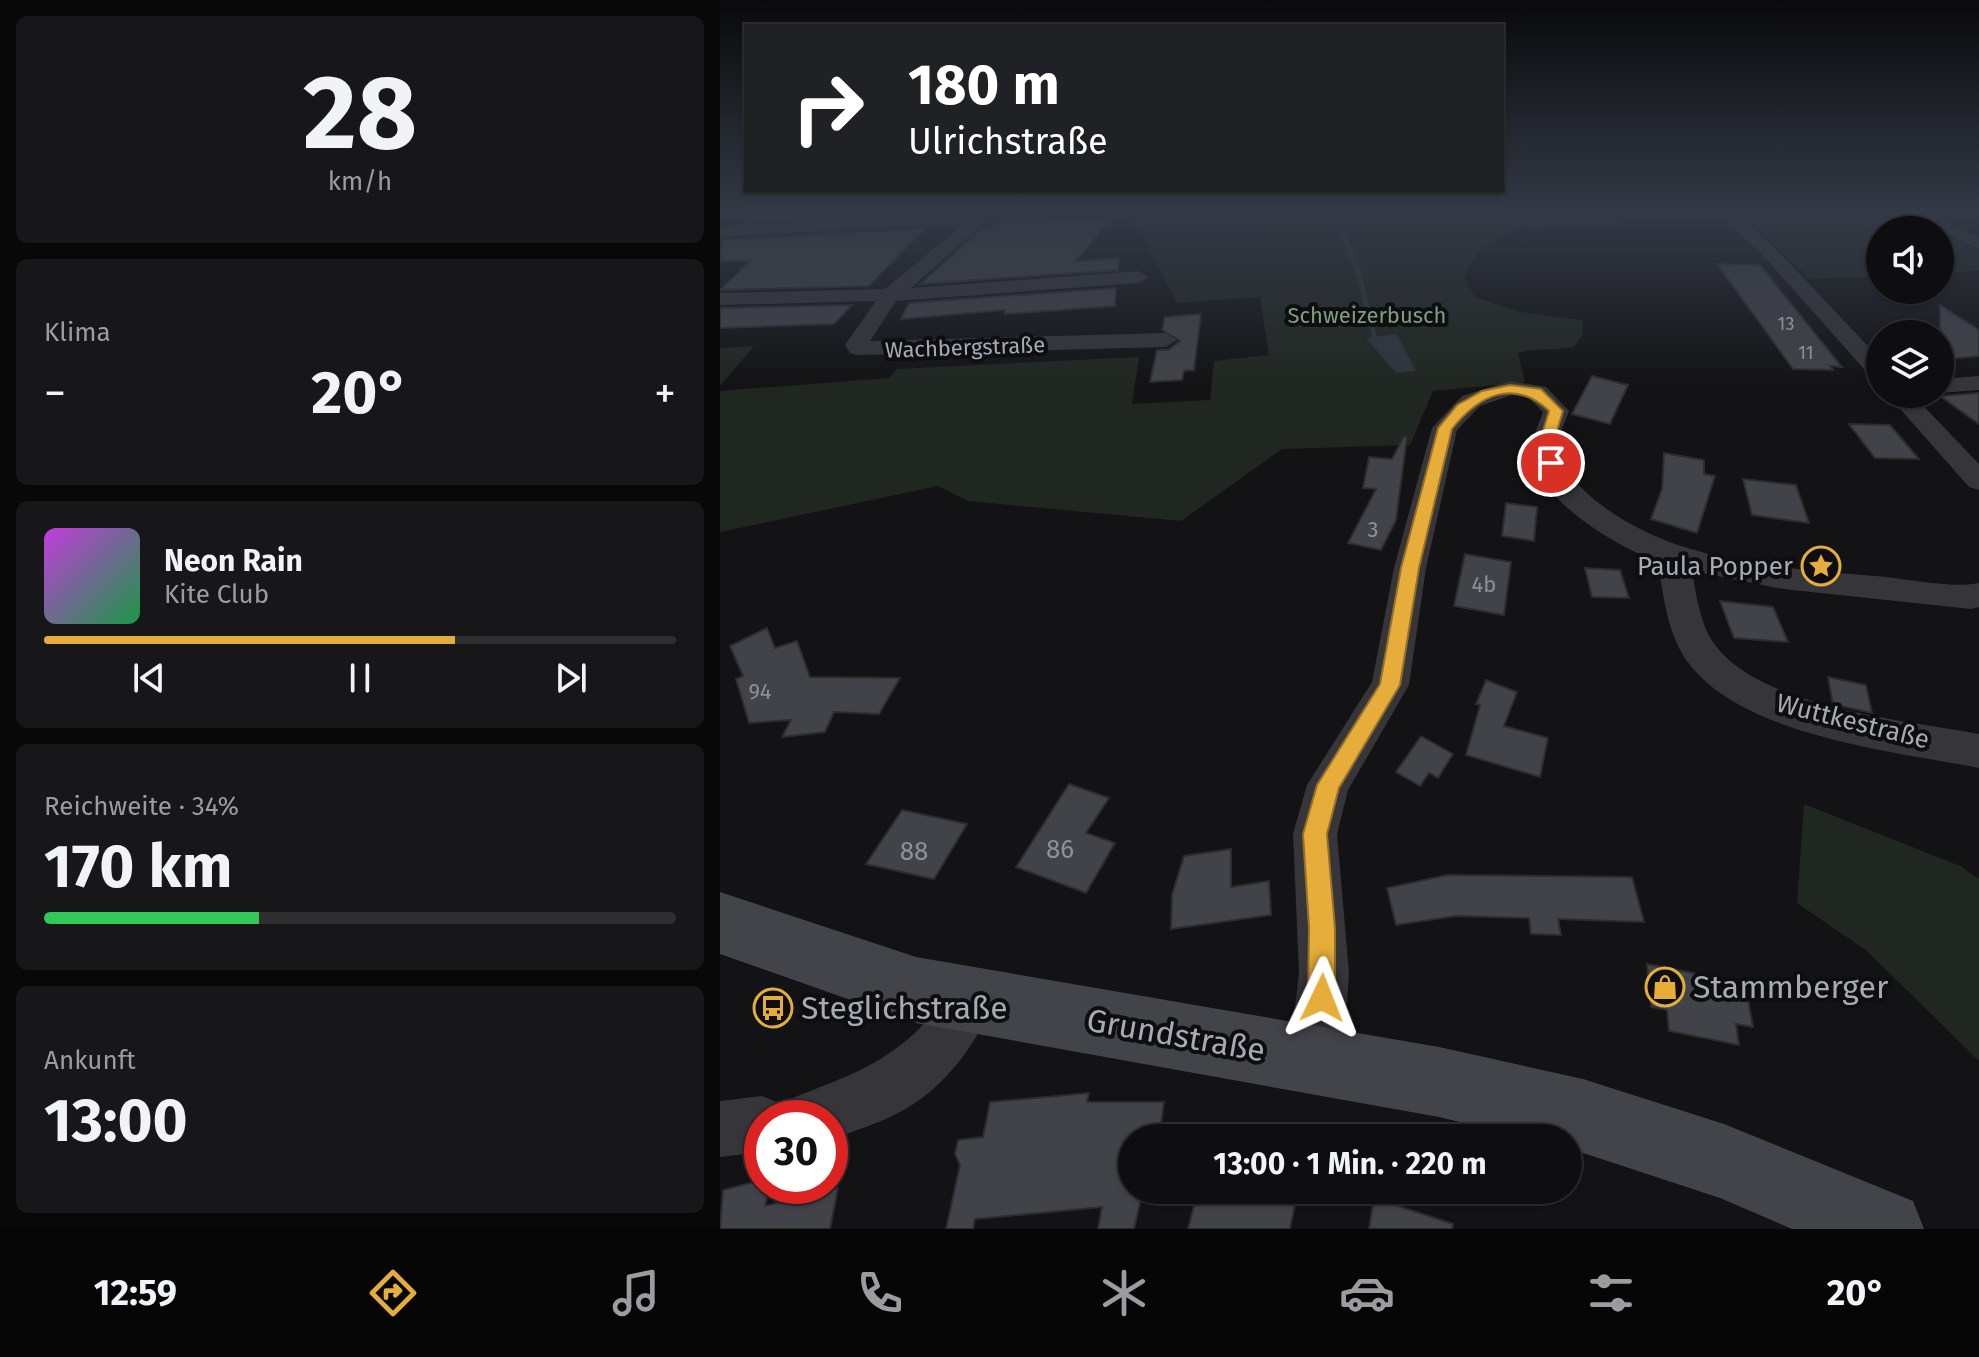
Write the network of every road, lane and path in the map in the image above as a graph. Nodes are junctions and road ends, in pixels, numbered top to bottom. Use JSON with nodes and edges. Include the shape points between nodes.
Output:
{"nodes":[{"id":1,"x":918,"y":271,"type":"edge"},
{"id":2,"x":1787,"y":271,"type":"edge"},
{"id":3,"x":1139,"y":277,"type":"dead end"},
{"id":4,"x":890,"y":295,"type":"junction"},
{"id":5,"x":720,"y":299,"type":"edge"},
{"id":6,"x":1166,"y":340,"type":"dead end"},
{"id":7,"x":1866,"y":358,"type":"edge"},
{"id":8,"x":1979,"y":383,"type":"edge"},
{"id":9,"x":1954,"y":385,"type":"edge"},
{"id":10,"x":1912,"y":408,"type":"edge"},
{"id":11,"x":1979,"y":481,"type":"edge"},
{"id":12,"x":1673,"y":555,"type":"junction"},
{"id":13,"x":1979,"y":595,"type":"edge"},
{"id":14,"x":1979,"y":751,"type":"edge"},
{"id":15,"x":720,"y":923,"type":"edge"},
{"id":16,"x":970,"y":999,"type":"junction"},
{"id":17,"x":1316,"y":1059,"type":"junction"},
{"id":18,"x":848,"y":1105,"type":"edge"},
{"id":19,"x":744,"y":1126,"type":"edge"},
{"id":20,"x":720,"y":1129,"type":"edge"},
{"id":21,"x":1885,"y":1229,"type":"edge"}],
"edges":[{"from":1,"to":4,"type":"street","name":"Wachbergstraße"},
{"from":2,"to":7,"type":"street"},
{"from":3,"to":4,"type":"street"},
{"from":4,"to":5,"type":"street"},
{"from":4,"to":6,"type":"street","name":"Wachbergstraße","via":[[858,348]]},
{"from":8,"to":9,"type":"street"},
{"from":10,"to":11,"type":"street"},
{"from":12,"to":13,"type":"street","via":[[1784,576]]},
{"from":12,"to":14,"type":"street","name":"Wuttkestraße","via":[[1699,651],[1718,673],[1778,706]]},
{"from":12,"to":17,"type":"street","via":[[1605,520],[1558,482],[1546,444],[1556,411],[1537,392],[1510,388],[1471,401],[1452,417],[1410,568],[1390,685],[1328,785],[1315,834],[1324,973]]},
{"from":15,"to":16,"type":"main road","name":"Grundstraße","via":[[916,990]]},
{"from":16,"to":17,"type":"main road","name":"Grundstraße"},
{"from":16,"to":18,"type":"street","via":[[938,1048],[883,1092]]},
{"from":17,"to":21,"type":"main road","name":"Grundstraße","via":[[1583,1115],[1724,1162]]},
{"from":19,"to":20,"type":"street"}]}
